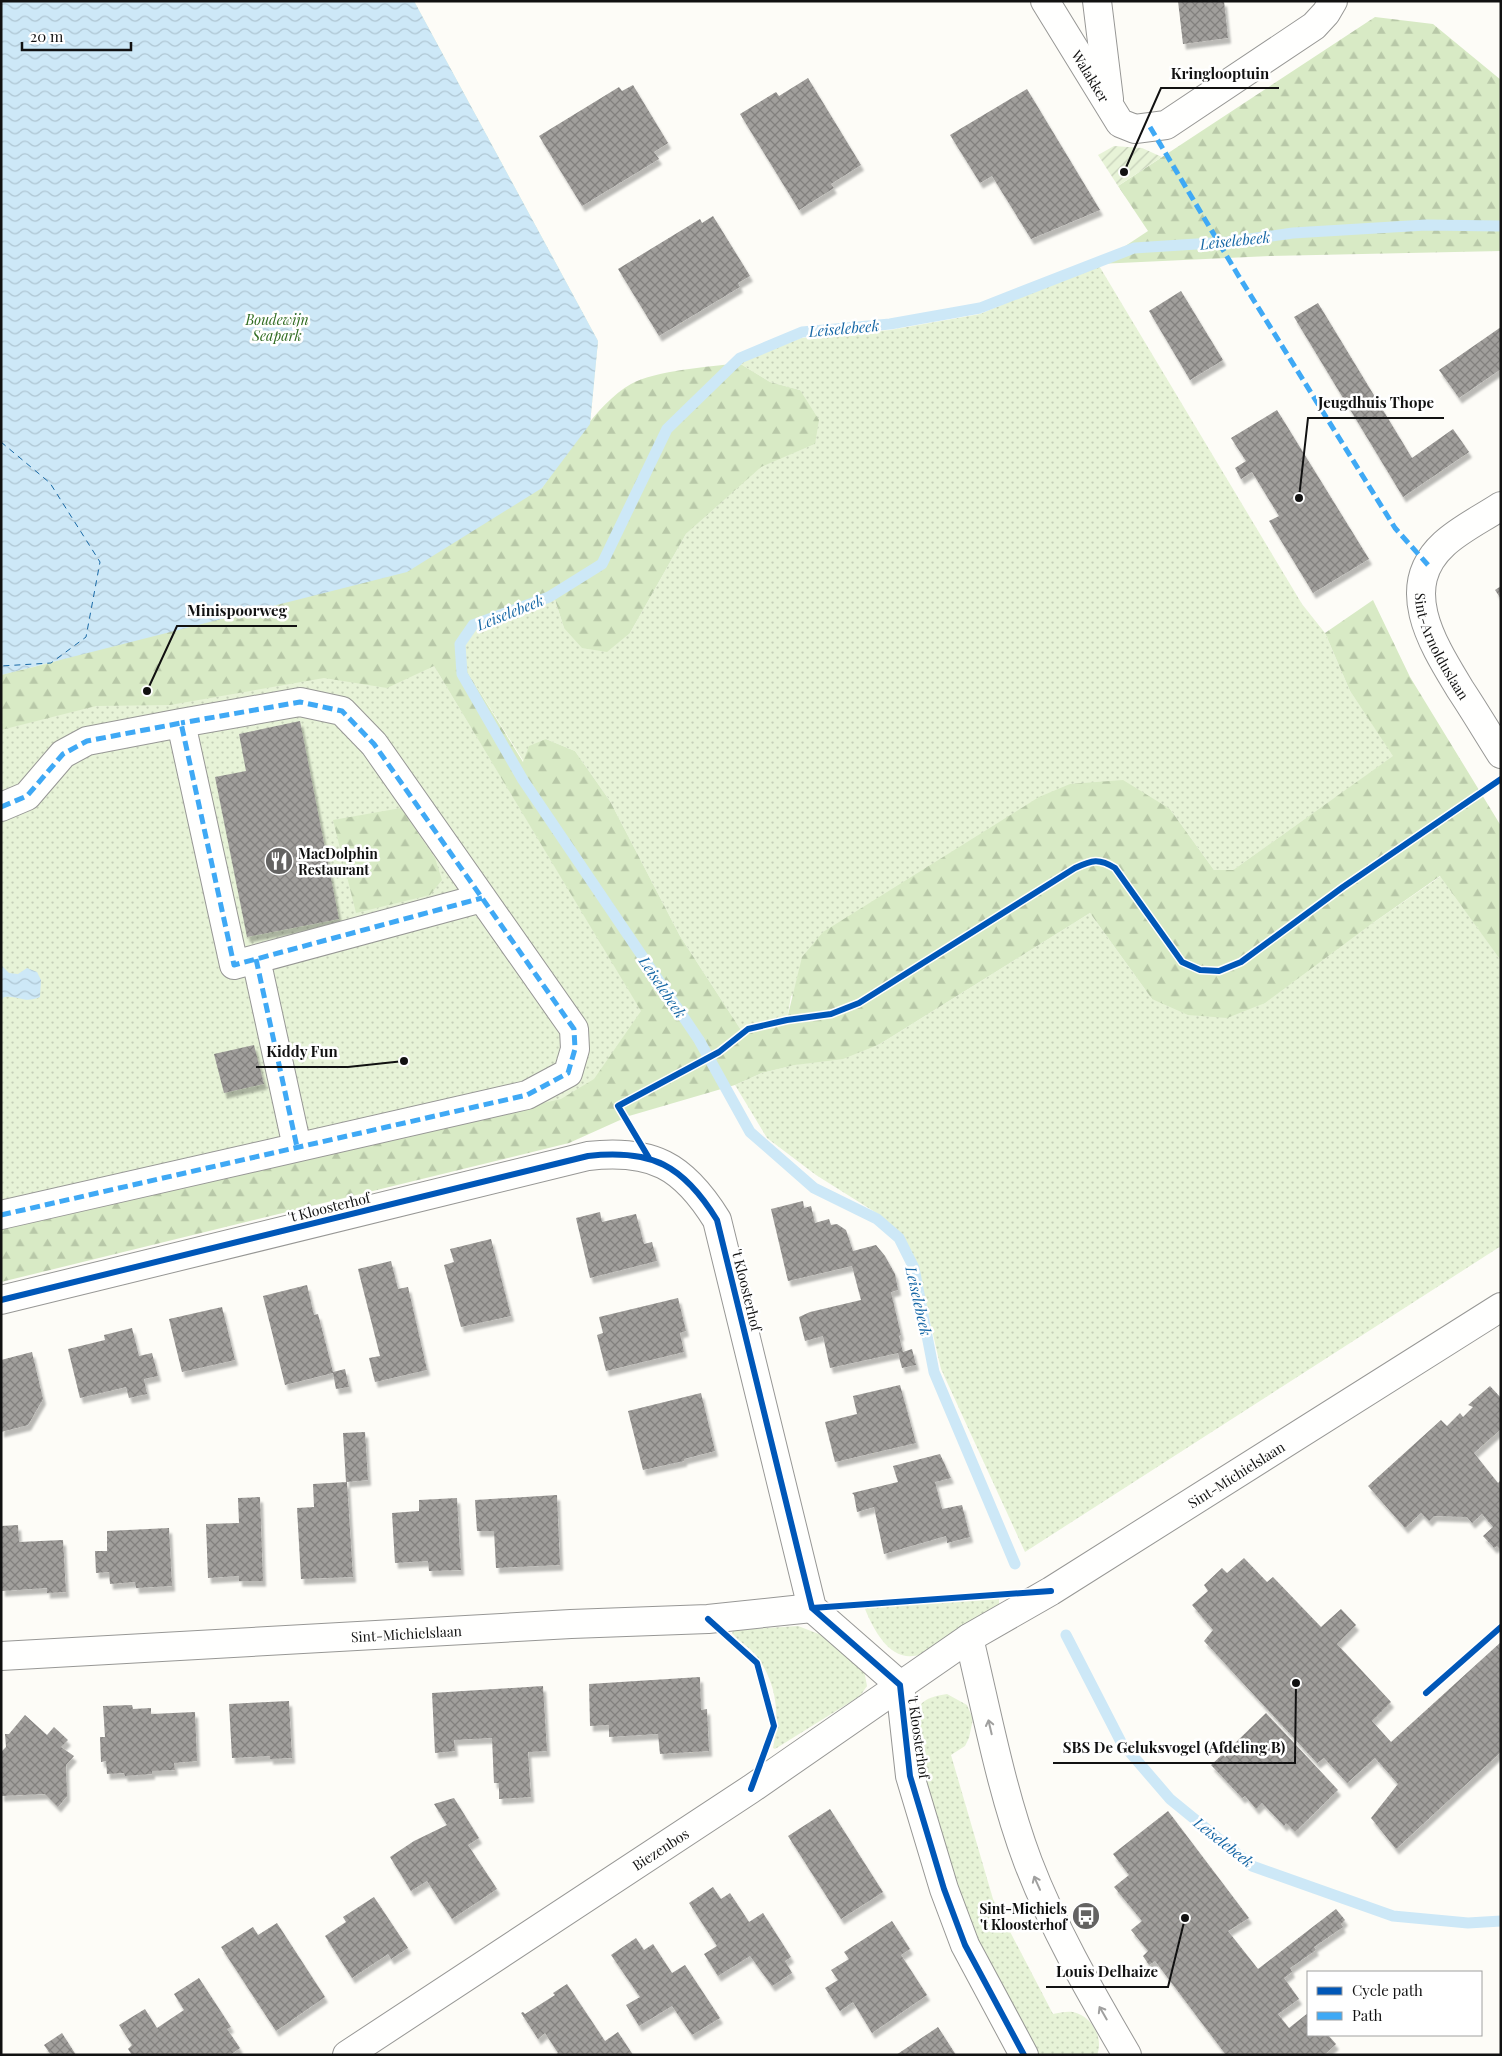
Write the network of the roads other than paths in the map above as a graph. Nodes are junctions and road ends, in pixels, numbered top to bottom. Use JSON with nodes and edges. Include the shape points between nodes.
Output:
{"nodes":[{"id":1,"x":1045,"y":1,"type":"edge"},
{"id":2,"x":1097,"y":1,"type":"edge"},
{"id":3,"x":1333,"y":1,"type":"edge"},
{"id":4,"x":1110,"y":108,"type":"junction"},
{"id":5,"x":1501,"y":506,"type":"edge"},
{"id":6,"x":181,"y":723,"type":"junction"},
{"id":7,"x":1501,"y":754,"type":"edge"},
{"id":8,"x":1,"y":808,"type":"edge"},
{"id":9,"x":482,"y":898,"type":"junction"},
{"id":10,"x":256,"y":959,"type":"junction"},
{"id":11,"x":297,"y":1147,"type":"junction"},
{"id":12,"x":1,"y":1215,"type":"edge"},
{"id":13,"x":1,"y":1300,"type":"edge"},
{"id":14,"x":1501,"y":1307,"type":"edge"},
{"id":15,"x":812,"y":1608,"type":"junction"},
{"id":16,"x":969,"y":1638,"type":"junction"},
{"id":17,"x":1,"y":1656,"type":"edge"},
{"id":18,"x":900,"y":1685,"type":"junction"},
{"id":19,"x":347,"y":2055,"type":"edge"},
{"id":20,"x":1024,"y":2055,"type":"edge"},
{"id":21,"x":1127,"y":2055,"type":"edge"}],
"edges":[{"from":1,"to":4,"type":"street","name":"Walakker"},
{"from":2,"to":4,"type":"street"},
{"from":3,"to":4,"type":"street","name":"Walakker","via":[[1314,26],[1166,125],[1135,129],[1120,124]]},
{"from":5,"to":7,"type":"street","name":"Sint-Arnolduslaan","via":[[1444,544],[1428,564],[1421,590],[1428,633]]},
{"from":6,"to":8,"type":"street","via":[[87,741],[63,754],[27,796]]},
{"from":6,"to":9,"type":"street","via":[[300,702],[342,711],[374,744]]},
{"from":6,"to":10,"type":"street","via":[[234,965]]},
{"from":9,"to":10,"type":"street"},
{"from":9,"to":11,"type":"street","via":[[574,1030],[575,1049],[568,1073],[527,1095]]},
{"from":10,"to":11,"type":"street"},
{"from":11,"to":12,"type":"street"},
{"from":13,"to":15,"type":"street","name":"'t Kloosterhof","via":[[588,1156],[617,1153],[649,1158],[677,1172],[701,1194],[717,1220]]},
{"from":14,"to":16,"type":"street","name":"Sint-Michielslaan","via":[[1051,1591]]},
{"from":15,"to":17,"type":"street","name":"Sint-Michielslaan","via":[[708,1619]]},
{"from":15,"to":18,"type":"street","name":"'t Kloosterhof"},
{"from":16,"to":18,"type":"street","name":"Biezenbos"},
{"from":21,"to":16,"type":"street","one_way":true,"via":[[1082,1978],[1029,1863],[1007,1798]]},
{"from":18,"to":19,"type":"street","name":"Biezenbos","via":[[751,1790]]},
{"from":18,"to":20,"type":"street","name":"'t Kloosterhof","via":[[910,1776],[944,1889],[965,1945]]}]}
